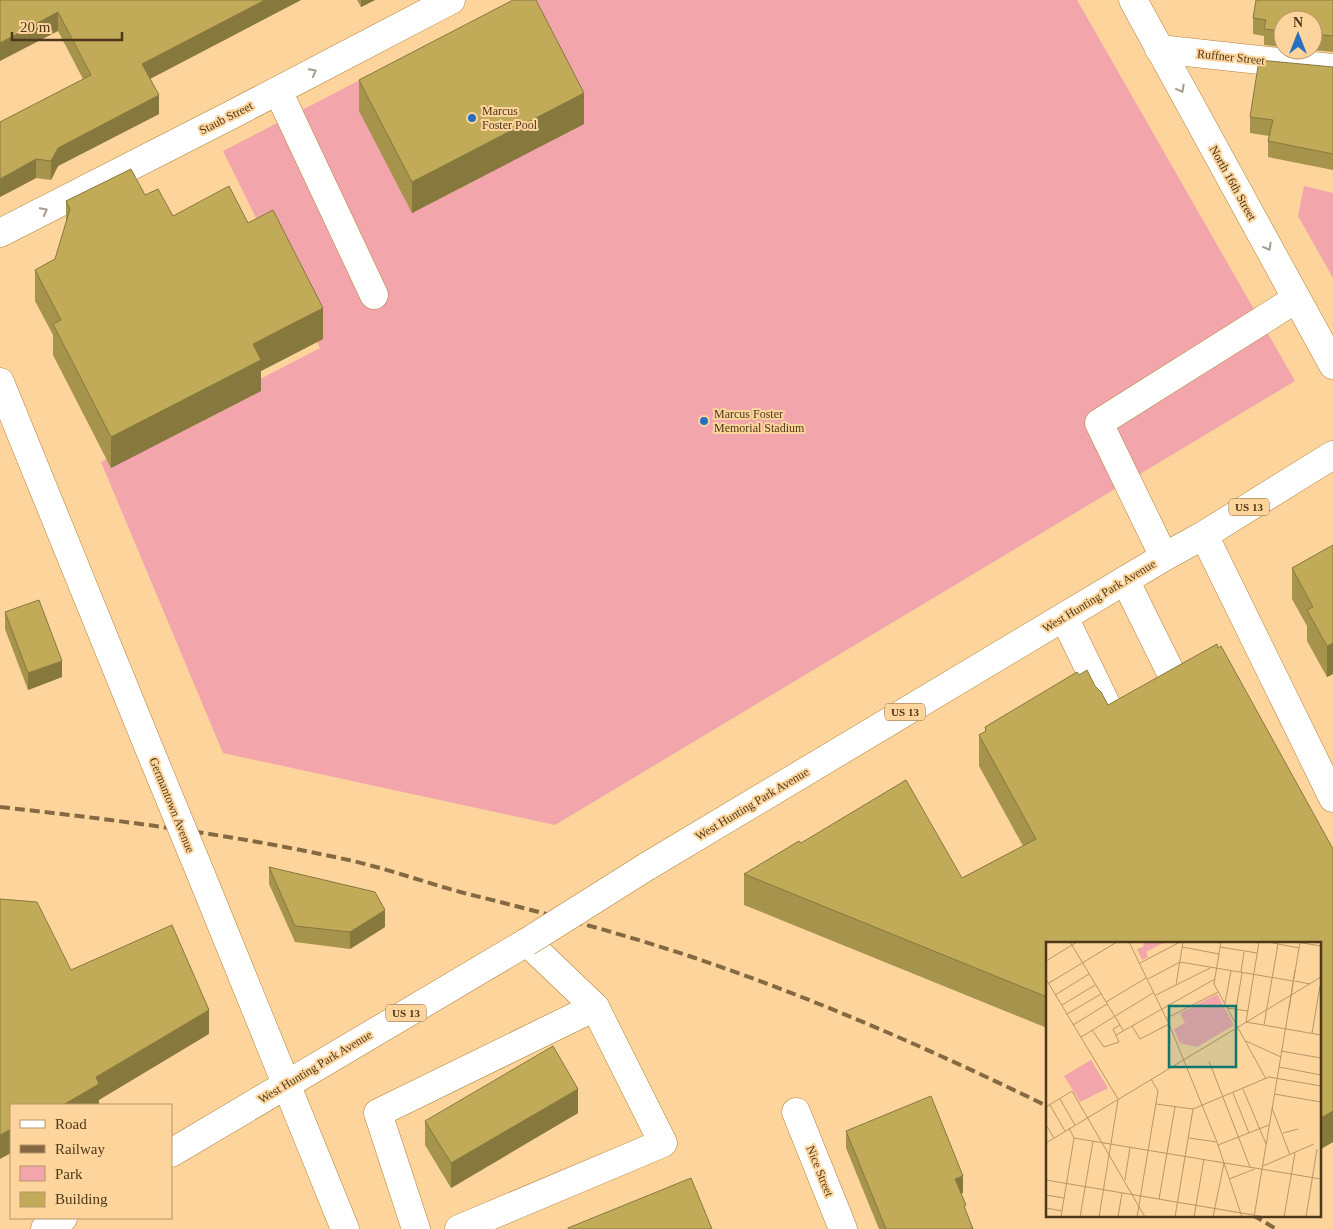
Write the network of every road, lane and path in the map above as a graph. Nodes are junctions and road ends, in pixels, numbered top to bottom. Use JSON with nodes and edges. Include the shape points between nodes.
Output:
{"nodes":[{"id":1,"x":450,"y":0,"type":"edge"},
{"id":2,"x":1132,"y":0,"type":"edge"},
{"id":3,"x":1159,"y":49,"type":"junction"},
{"id":4,"x":1332,"y":65,"type":"edge"},
{"id":5,"x":278,"y":91,"type":"junction"},
{"id":6,"x":0,"y":232,"type":"edge"},
{"id":7,"x":374,"y":295,"type":"dead end"},
{"id":8,"x":1296,"y":299,"type":"junction"},
{"id":9,"x":1333,"y":365,"type":"edge"},
{"id":10,"x":0,"y":382,"type":"edge"},
{"id":11,"x":1333,"y":455,"type":"edge"},
{"id":12,"x":1204,"y":535,"type":"junction"},
{"id":13,"x":1164,"y":557,"type":"junction"},
{"id":14,"x":1125,"y":580,"type":"junction"},
{"id":15,"x":1064,"y":617,"type":"junction"},
{"id":16,"x":1175,"y":681,"type":"edge"},
{"id":17,"x":1109,"y":710,"type":"edge"},
{"id":18,"x":1333,"y":798,"type":"edge"},
{"id":19,"x":528,"y":942,"type":"junction"},
{"id":20,"x":595,"y":1007,"type":"junction"},
{"id":21,"x":286,"y":1084,"type":"junction"},
{"id":22,"x":796,"y":1112,"type":"dead end"},
{"id":23,"x":172,"y":1152,"type":"edge"},
{"id":24,"x":62,"y":1219,"type":"edge"},
{"id":25,"x":45,"y":1229,"type":"edge"},
{"id":26,"x":345,"y":1229,"type":"edge"},
{"id":27,"x":416,"y":1229,"type":"edge"},
{"id":28,"x":459,"y":1229,"type":"edge"},
{"id":29,"x":843,"y":1229,"type":"edge"}],
"edges":[{"from":5,"to":1,"type":"main road","name":"Staub Street","one_way":true},
{"from":2,"to":3,"type":"main road","name":"North 16th Street"},
{"from":3,"to":4,"type":"main road","name":"Ruffner Street"},
{"from":3,"to":8,"type":"main road","name":"North 16th Street","one_way":true},
{"from":6,"to":5,"type":"main road","name":"Staub Street","one_way":true},
{"from":5,"to":7,"type":"main road"},
{"from":8,"to":9,"type":"main road","name":"North 16th Street"},
{"from":8,"to":13,"type":"main road","via":[[1099,423]]},
{"from":10,"to":21,"type":"main road","name":"Germantown Avenue","bridge":true},
{"from":11,"to":12,"type":"main road","name":"West Hunting Park Avenue","number":"US 13"},
{"from":12,"to":13,"type":"main road","name":"West Hunting Park Avenue","number":"US 13"},
{"from":12,"to":18,"type":"main road"},
{"from":13,"to":14,"type":"main road","name":"West Hunting Park Avenue","number":"US 13"},
{"from":14,"to":15,"type":"main road","name":"West Hunting Park Avenue","number":"US 13"},
{"from":14,"to":16,"type":"main road"},
{"from":15,"to":17,"type":"main road"},
{"from":15,"to":19,"type":"main road","name":"West Hunting Park Avenue","number":"US 13","bridge":true,"via":[[646,867]]},
{"from":19,"to":20,"type":"main road"},
{"from":19,"to":21,"type":"main road","name":"West Hunting Park Avenue","number":"US 13"},
{"from":20,"to":27,"type":"main road","via":[[378,1113]]},
{"from":20,"to":28,"type":"main road","via":[[663,1143]]},
{"from":21,"to":23,"type":"main road","name":"West Hunting Park Avenue","number":"US 13"},
{"from":21,"to":26,"type":"main road","name":"Germantown Avenue"},
{"from":22,"to":29,"type":"main road","name":"Nice Street"},
{"from":24,"to":25,"type":"main road"}]}
